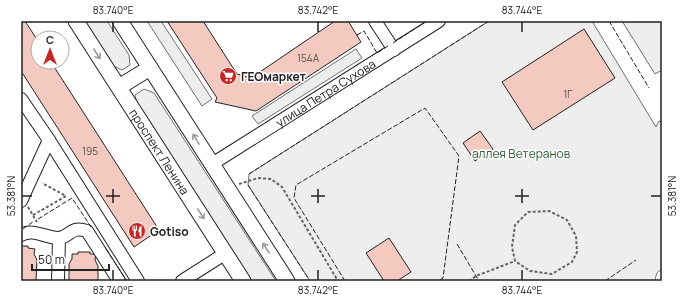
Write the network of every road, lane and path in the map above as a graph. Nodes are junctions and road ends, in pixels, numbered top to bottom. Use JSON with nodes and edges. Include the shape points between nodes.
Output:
{"nodes":[{"id":1,"x":76,"y":21,"type":"edge"},
{"id":2,"x":120,"y":21,"type":"edge"},
{"id":3,"x":375,"y":21,"type":"edge"},
{"id":4,"x":439,"y":21,"type":"edge"},
{"id":5,"x":394,"y":50,"type":"junction"},
{"id":6,"x":150,"y":68,"type":"junction"},
{"id":7,"x":119,"y":87,"type":"junction"},
{"id":8,"x":21,"y":99,"type":"edge"},
{"id":9,"x":49,"y":140,"type":"junction"},
{"id":10,"x":212,"y":164,"type":"junction"},
{"id":11,"x":32,"y":177,"type":"junction"},
{"id":12,"x":238,"y":184,"type":"dead end"},
{"id":13,"x":21,"y":201,"type":"edge"},
{"id":14,"x":33,"y":215,"type":"dead end"},
{"id":15,"x":21,"y":235,"type":"edge"},
{"id":16,"x":59,"y":238,"type":"junction"},
{"id":17,"x":226,"y":253,"type":"junction"},
{"id":18,"x":515,"y":261,"type":"junction"},
{"id":19,"x":58,"y":281,"type":"edge"},
{"id":20,"x":119,"y":281,"type":"edge"},
{"id":21,"x":138,"y":281,"type":"edge"},
{"id":22,"x":182,"y":281,"type":"edge"},
{"id":23,"x":243,"y":281,"type":"edge"},
{"id":24,"x":287,"y":281,"type":"edge"},
{"id":25,"x":338,"y":281,"type":"edge"},
{"id":26,"x":469,"y":281,"type":"edge"}],
"edges":[{"from":1,"to":7,"type":"main road","name":"проспект Ленина","one_way":true},
{"from":2,"to":6,"type":"main road"},
{"from":3,"to":5,"type":"street"},
{"from":4,"to":5,"type":"street","name":"улица Петра Сухова"},
{"from":5,"to":10,"type":"street","name":"улица Петра Сухова"},
{"from":6,"to":7,"type":"main road"},
{"from":10,"to":6,"type":"main road","one_way":true},
{"from":7,"to":17,"type":"main road","name":"проспект Ленина","one_way":true},
{"from":8,"to":9,"type":"street"},
{"from":9,"to":11,"type":"street"},
{"from":9,"to":21,"type":"street"},
{"from":24,"to":10,"type":"main road","one_way":true},
{"from":11,"to":13,"type":"street"},
{"from":11,"to":14,"type":"path","via":[[66,196]]},
{"from":12,"to":25,"type":"path","via":[[258,178],[271,180],[282,187]]},
{"from":15,"to":16,"type":"street","via":[[33,232]]},
{"from":16,"to":19,"type":"street"},
{"from":16,"to":20,"type":"street","via":[[74,230],[87,231]]},
{"from":17,"to":22,"type":"street"},
{"from":17,"to":23,"type":"main road","name":"проспект Ленина"},
{"from":18,"to":18,"type":"path","via":[[512,247],[515,225],[528,212],[549,212],[567,220],[576,236],[577,252],[572,262],[552,274],[530,271]]},
{"from":18,"to":26,"type":"path"}]}
